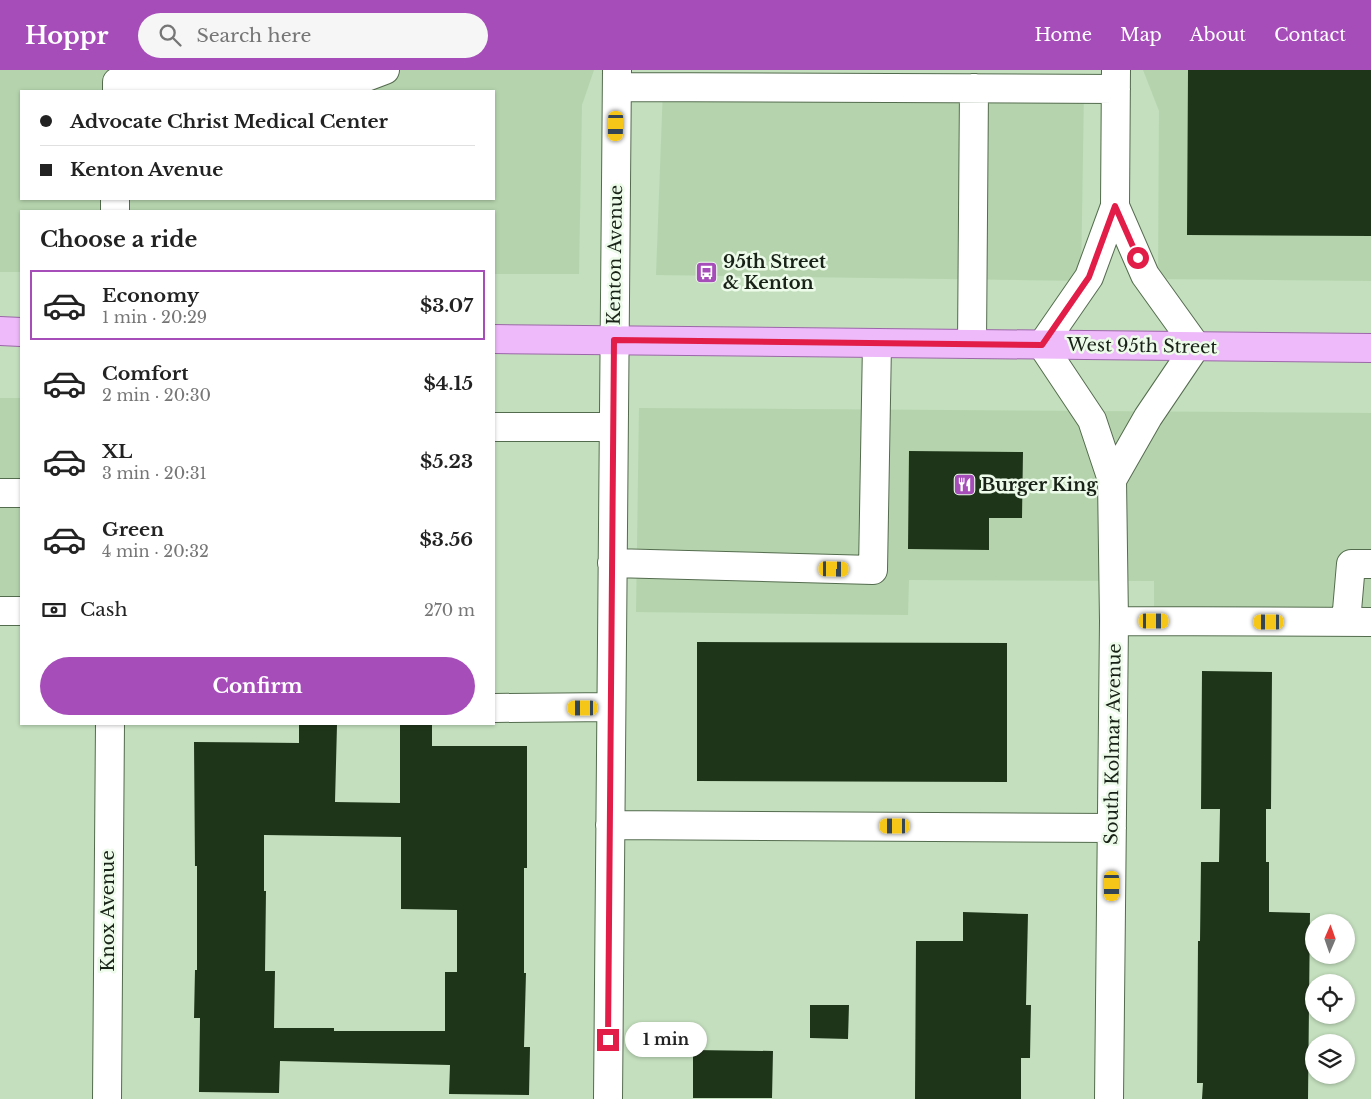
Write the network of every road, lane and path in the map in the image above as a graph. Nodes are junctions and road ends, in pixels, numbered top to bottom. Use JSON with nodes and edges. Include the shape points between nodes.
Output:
{"nodes":[{"id":1,"x":385,"y":70,"type":"edge"},
{"id":2,"x":617,"y":78,"type":"edge"},
{"id":3,"x":1116,"y":79,"type":"edge"},
{"id":4,"x":117,"y":81,"type":"edge"},
{"id":5,"x":974,"y":88,"type":"junction"},
{"id":6,"x":1115,"y":206,"type":"junction"},
{"id":7,"x":0,"y":332,"type":"edge"},
{"id":8,"x":20,"y":332,"type":"edge"},
{"id":9,"x":495,"y":338,"type":"edge"},
{"id":10,"x":614,"y":340,"type":"junction"},
{"id":11,"x":877,"y":343,"type":"junction"},
{"id":12,"x":972,"y":344,"type":"junction"},
{"id":13,"x":1042,"y":345,"type":"junction"},
{"id":14,"x":1196,"y":346,"type":"junction"},
{"id":15,"x":1371,"y":348,"type":"edge"},
{"id":16,"x":495,"y":427,"type":"edge"},
{"id":17,"x":613,"y":427,"type":"junction"},
{"id":18,"x":1112,"y":480,"type":"junction"},
{"id":19,"x":0,"y":492,"type":"edge"},
{"id":20,"x":20,"y":493,"type":"edge"},
{"id":21,"x":612,"y":563,"type":"junction"},
{"id":22,"x":1371,"y":564,"type":"edge"},
{"id":23,"x":0,"y":611,"type":"edge"},
{"id":24,"x":20,"y":611,"type":"edge"},
{"id":25,"x":1114,"y":621,"type":"junction"},
{"id":26,"x":1358,"y":622,"type":"edge"},
{"id":27,"x":611,"y":707,"type":"junction"},
{"id":28,"x":495,"y":708,"type":"edge"},
{"id":29,"x":110,"y":725,"type":"edge"},
{"id":30,"x":610,"y":825,"type":"junction"},
{"id":31,"x":1112,"y":828,"type":"junction"},
{"id":32,"x":107,"y":1099,"type":"edge"},
{"id":33,"x":608,"y":1099,"type":"edge"},
{"id":34,"x":1110,"y":1099,"type":"edge"}],
"edges":[{"from":1,"to":4,"type":"street","via":[[348,84]]},
{"from":2,"to":5,"type":"street"},
{"from":2,"to":10,"type":"street","name":"Kenton Avenue"},
{"from":3,"to":5,"type":"street"},
{"from":3,"to":6,"type":"street"},
{"from":5,"to":12,"type":"street"},
{"from":6,"to":13,"type":"street","via":[[1089,277]]},
{"from":6,"to":14,"type":"street","via":[[1146,275]]},
{"from":7,"to":8,"type":"main road"},
{"from":9,"to":10,"type":"main road","name":"West 95th Street"},
{"from":10,"to":11,"type":"main road","name":"West 95th Street"},
{"from":10,"to":17,"type":"street","name":"Kenton Avenue"},
{"from":11,"to":12,"type":"main road","name":"West 95th Street"},
{"from":11,"to":21,"type":"street","via":[[873,570]]},
{"from":12,"to":13,"type":"main road","name":"West 95th Street"},
{"from":13,"to":14,"type":"main road","name":"West 95th Street"},
{"from":13,"to":18,"type":"street","name":"South Kolmar Avenue","via":[[1092,420]]},
{"from":14,"to":15,"type":"main road","name":"West 95th Street"},
{"from":14,"to":18,"type":"street","via":[[1148,417]]},
{"from":16,"to":17,"type":"street"},
{"from":17,"to":21,"type":"street","name":"Kenton Avenue"},
{"from":18,"to":25,"type":"street","name":"South Kolmar Avenue"},
{"from":19,"to":20,"type":"street"},
{"from":21,"to":27,"type":"street","name":"Kenton Avenue"},
{"from":22,"to":26,"type":"street","via":[[1351,564]]},
{"from":23,"to":24,"type":"street"},
{"from":25,"to":26,"type":"street"},
{"from":25,"to":31,"type":"street","name":"South Kolmar Avenue"},
{"from":27,"to":28,"type":"street"},
{"from":27,"to":30,"type":"street","name":"Kenton Avenue"},
{"from":29,"to":32,"type":"street","name":"Knox Avenue"},
{"from":30,"to":31,"type":"street"},
{"from":30,"to":33,"type":"street","name":"Kenton Avenue"},
{"from":31,"to":34,"type":"street","name":"South Kolmar Avenue"}]}
